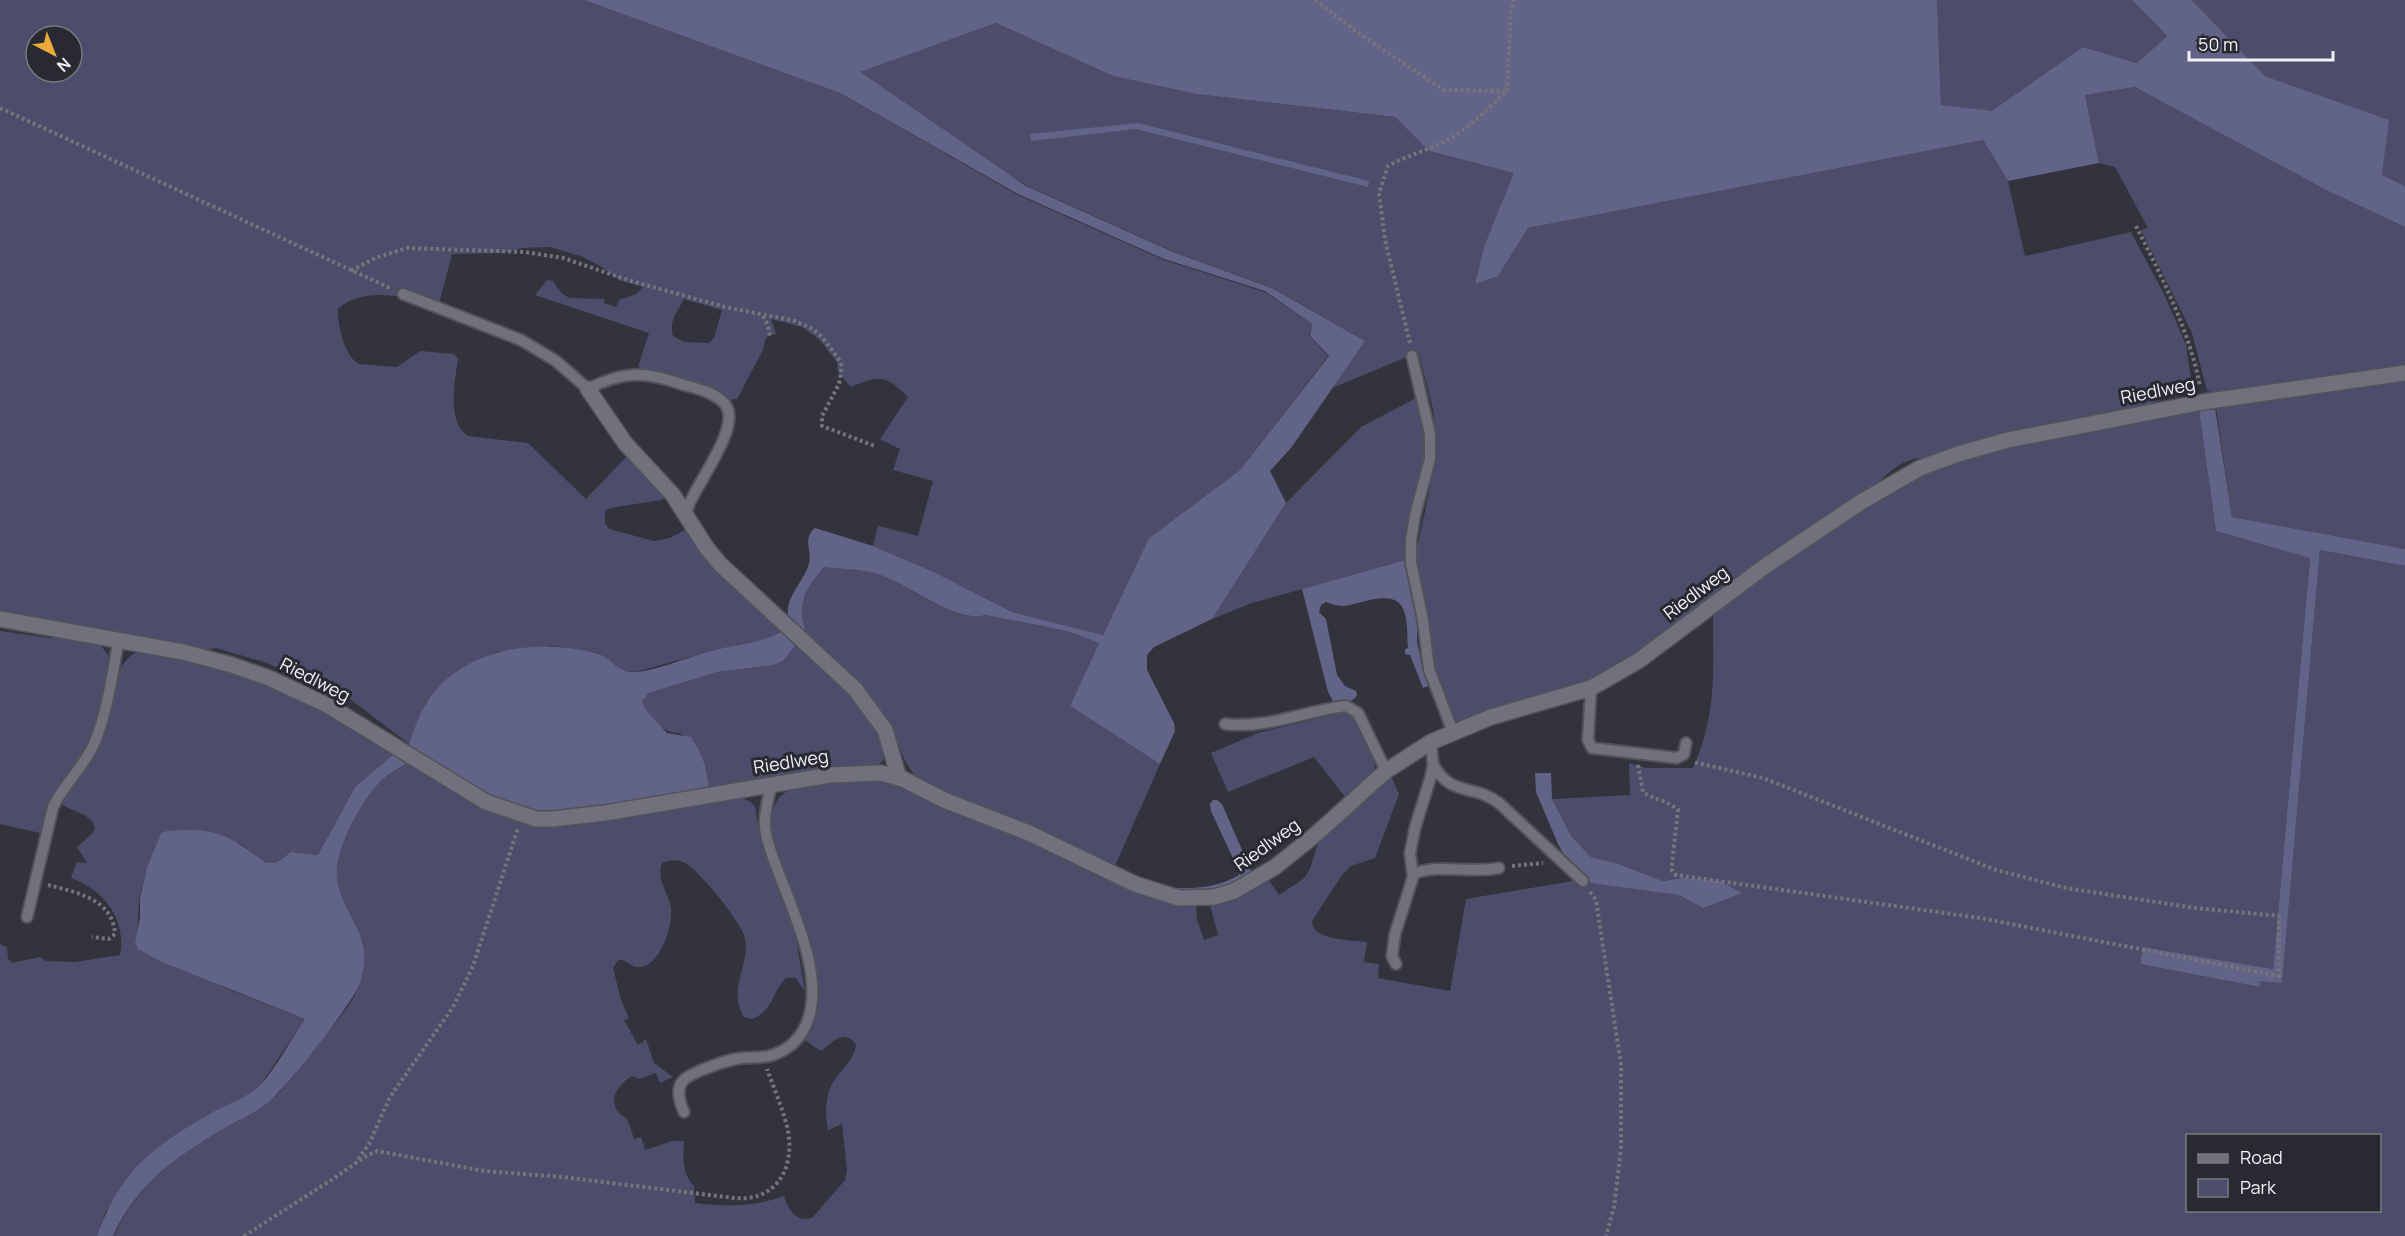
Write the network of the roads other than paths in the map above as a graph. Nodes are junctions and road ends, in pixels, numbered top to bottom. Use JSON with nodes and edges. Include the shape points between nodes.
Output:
{"nodes":[{"id":1,"x":403,"y":294,"type":"road end"},
{"id":2,"x":1412,"y":356,"type":"road end"},
{"id":3,"x":2405,"y":373,"type":"edge"},
{"id":4,"x":588,"y":389,"type":"junction"},
{"id":5,"x":686,"y":513,"type":"junction"},
{"id":6,"x":0,"y":619,"type":"edge"},
{"id":7,"x":119,"y":639,"type":"junction"},
{"id":8,"x":1591,"y":688,"type":"junction"},
{"id":9,"x":1225,"y":724,"type":"dead end"},
{"id":10,"x":1453,"y":732,"type":"junction"},
{"id":11,"x":1431,"y":742,"type":"junction"},
{"id":12,"x":1686,"y":743,"type":"dead end"},
{"id":13,"x":1433,"y":764,"type":"junction"},
{"id":14,"x":1386,"y":771,"type":"junction"},
{"id":15,"x":899,"y":778,"type":"junction"},
{"id":16,"x":771,"y":786,"type":"junction"},
{"id":17,"x":1499,"y":868,"type":"road end"},
{"id":18,"x":1413,"y":874,"type":"junction"},
{"id":19,"x":1583,"y":881,"type":"road end"},
{"id":20,"x":27,"y":917,"type":"dead end"},
{"id":21,"x":1396,"y":964,"type":"dead end"},
{"id":22,"x":684,"y":1113,"type":"dead end"}],
"edges":[{"from":1,"to":4,"type":"lane","via":[[521,340],[556,361]]},
{"from":2,"to":10,"type":"lane","via":[[1430,434],[1430,459],[1415,515],[1411,563],[1429,669]]},
{"from":3,"to":8,"type":"street","name":"Riedlweg","via":[[2203,402],[2008,440],[1920,468],[1861,502],[1764,567],[1638,661]]},
{"from":4,"to":5,"type":"street","via":[[626,443]]},
{"from":4,"to":5,"type":"lane","via":[[614,377],[651,375],[724,402],[730,413],[728,426]]},
{"from":5,"to":15,"type":"street","via":[[720,564],[855,688],[885,730]]},
{"from":6,"to":7,"type":"street","name":"Riedlweg"},
{"from":7,"to":16,"type":"street","name":"Riedlweg","via":[[232,665],[294,689],[486,802],[522,815],[552,819],[605,813]]},
{"from":7,"to":20,"type":"lane","via":[[93,746],[53,807]]},
{"from":8,"to":10,"type":"street","name":"Riedlweg"},
{"from":8,"to":12,"type":"lane","via":[[1589,745],[1677,758],[1684,754]]},
{"from":9,"to":14,"type":"lane","via":[[1255,726],[1346,706],[1358,713]]},
{"from":10,"to":11,"type":"street","name":"Riedlweg"},
{"from":11,"to":13,"type":"lane"},
{"from":11,"to":14,"type":"street","name":"Riedlweg"},
{"from":13,"to":18,"type":"lane","via":[[1411,847]]},
{"from":13,"to":19,"type":"lane","via":[[1449,784],[1491,797]]},
{"from":14,"to":15,"type":"street","name":"Riedlweg","via":[[1268,872],[1234,891],[1197,899],[1161,894],[1135,884],[1029,833]]},
{"from":15,"to":16,"type":"street","name":"Riedlweg","via":[[863,772]]},
{"from":16,"to":22,"type":"lane","via":[[765,827],[808,957],[810,1013],[798,1039],[789,1048],[763,1057],[736,1059],[688,1077],[679,1091]]},
{"from":17,"to":18,"type":"lane","via":[[1433,868]]},
{"from":18,"to":21,"type":"lane","via":[[1395,934],[1392,956]]}]}
